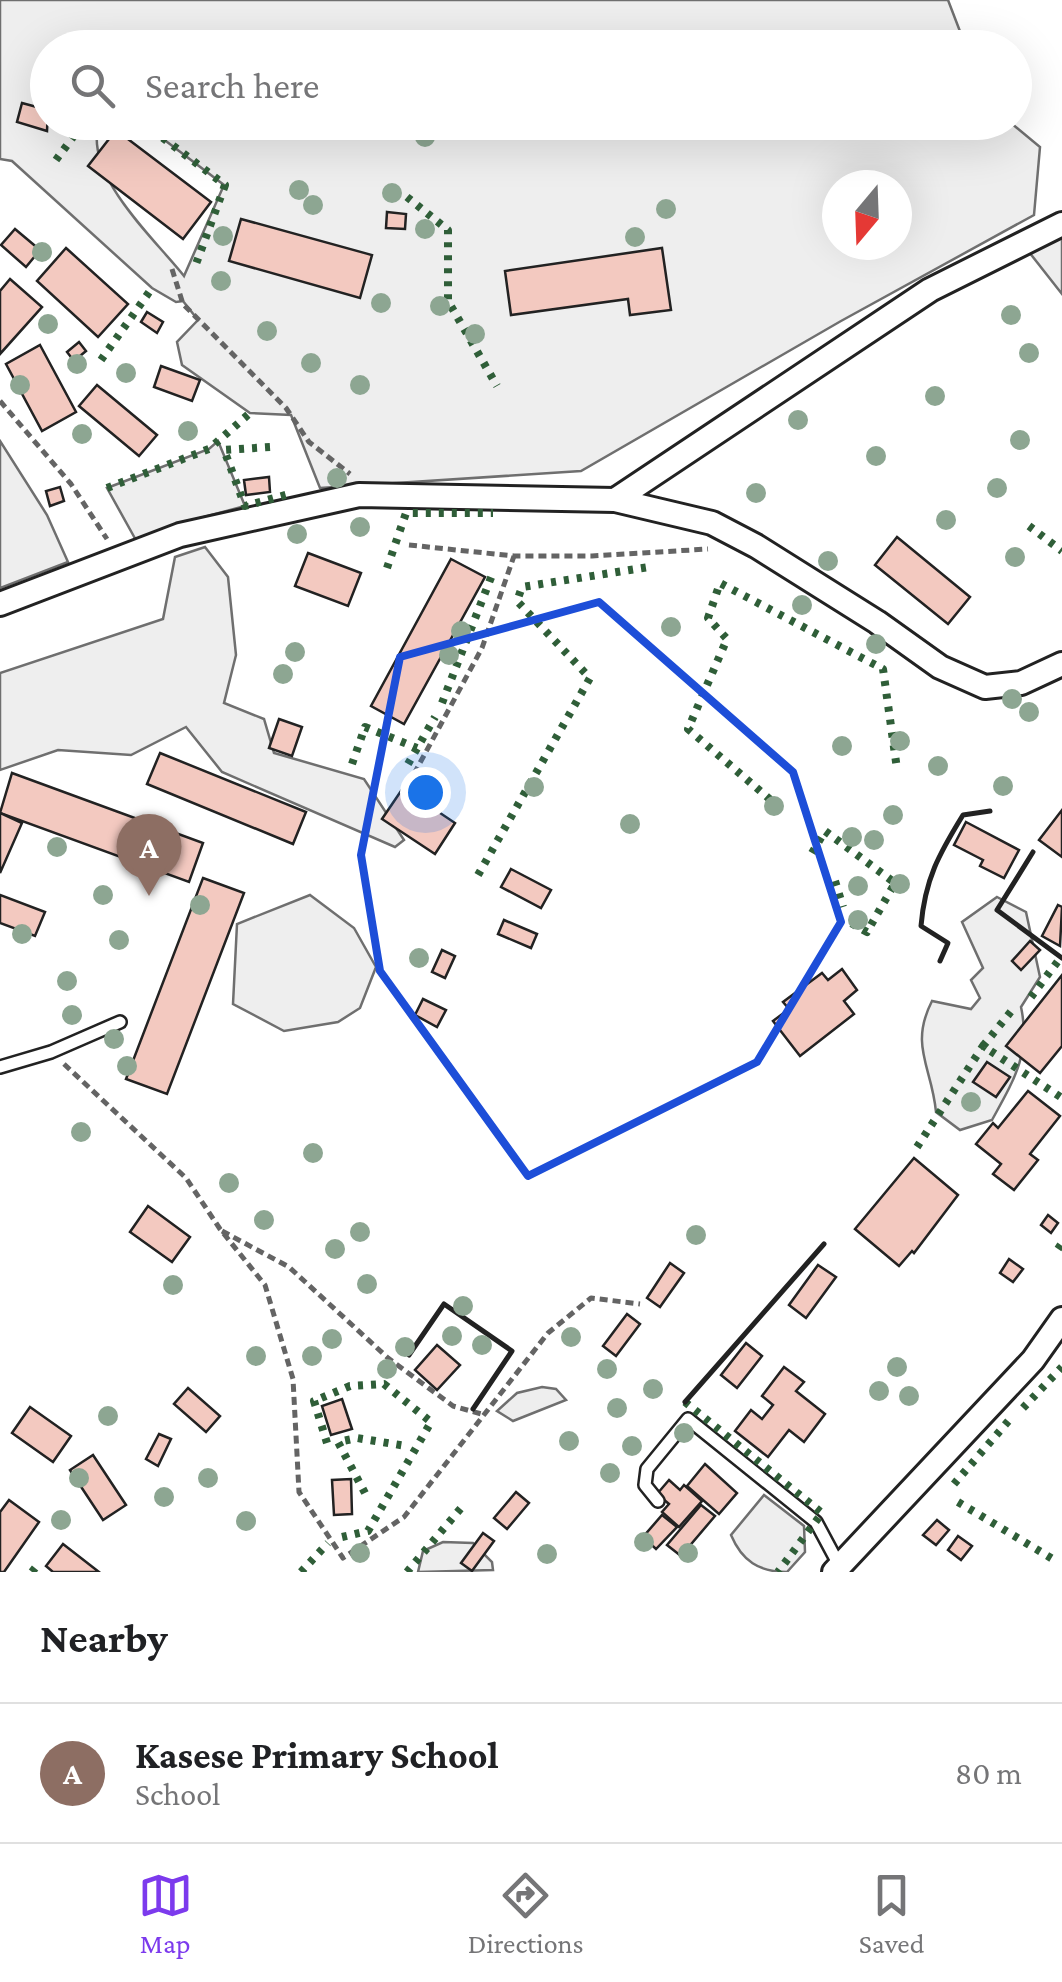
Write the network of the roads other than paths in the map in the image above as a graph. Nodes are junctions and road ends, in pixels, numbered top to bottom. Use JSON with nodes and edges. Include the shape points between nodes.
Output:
{"nodes":[{"id":1,"x":1062,"y":224,"type":"edge"},
{"id":2,"x":616,"y":500,"type":"junction"},
{"id":3,"x":0,"y":604,"type":"edge"},
{"id":4,"x":1062,"y":664,"type":"edge"},
{"id":5,"x":120,"y":1022,"type":"dead end"},
{"id":6,"x":0,"y":1067,"type":"edge"},
{"id":7,"x":1062,"y":1318,"type":"edge"},
{"id":8,"x":658,"y":1501,"type":"dead end"},
{"id":9,"x":837,"y":1569,"type":"edge"}],
"edges":[{"from":1,"to":2,"type":"street","via":[[930,290]]},
{"from":2,"to":3,"type":"street","via":[[359,495],[180,535]]},
{"from":2,"to":4,"type":"street","via":[[712,522],[940,666],[985,687],[1022,683]]},
{"from":5,"to":6,"type":"lane"},
{"from":7,"to":9,"type":"street","via":[[1033,1360]]},
{"from":8,"to":9,"type":"lane","via":[[646,1485],[647,1470],[688,1419],[816,1522]]}]}
